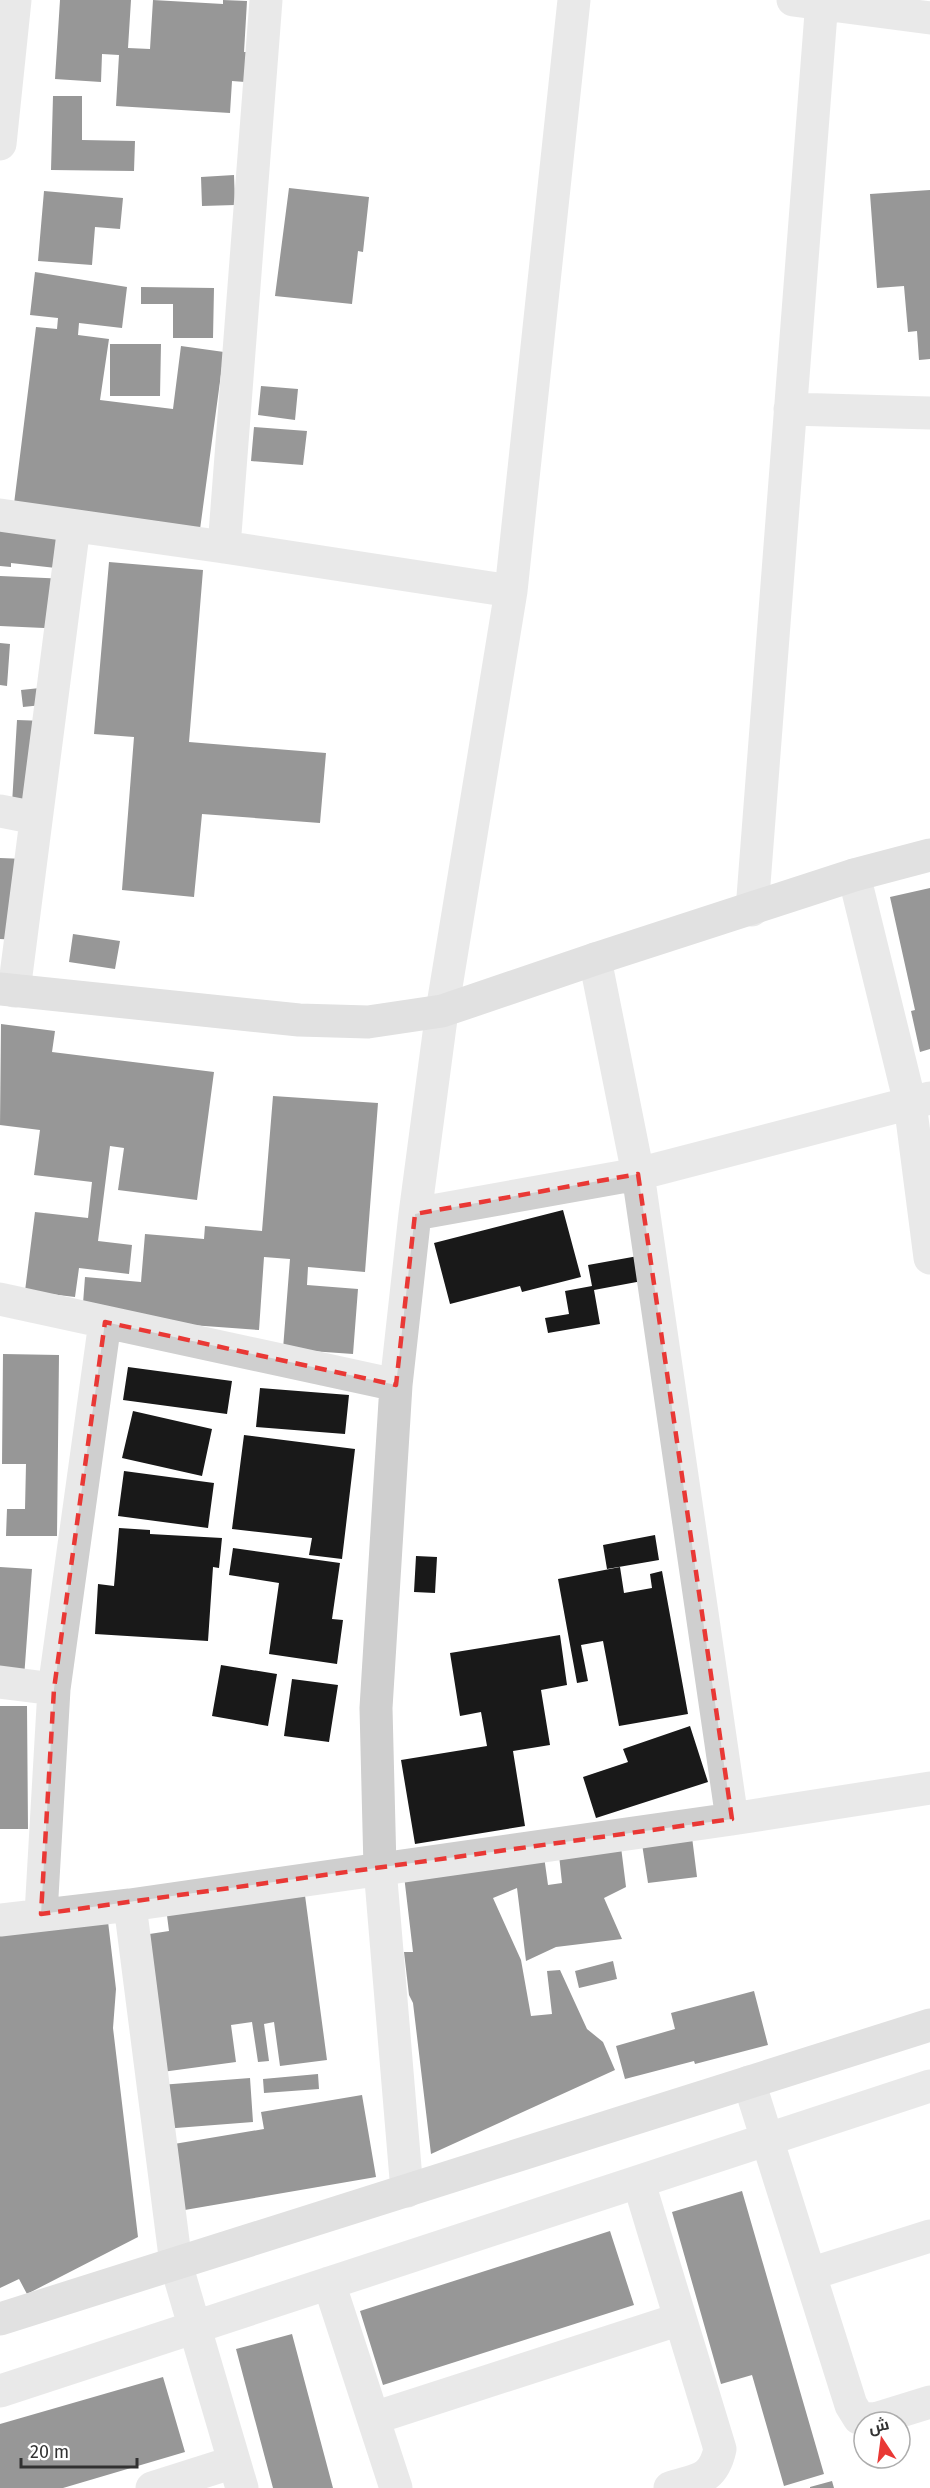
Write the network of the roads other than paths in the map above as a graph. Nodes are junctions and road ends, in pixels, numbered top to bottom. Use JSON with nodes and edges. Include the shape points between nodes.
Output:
{"nodes":[{"id":1,"x":266,"y":0,"type":"edge"},
{"id":2,"x":574,"y":0,"type":"edge"},
{"id":3,"x":812,"y":1,"type":"edge"},
{"id":4,"x":10,"y":7,"type":"edge"},
{"id":5,"x":930,"y":18,"type":"edge"},
{"id":6,"x":0,"y":144,"type":"edge"},
{"id":7,"x":790,"y":409,"type":"junction"},
{"id":8,"x":930,"y":413,"type":"edge"},
{"id":9,"x":0,"y":515,"type":"edge"},
{"id":10,"x":74,"y":526,"type":"junction"},
{"id":11,"x":224,"y":547,"type":"junction"},
{"id":12,"x":511,"y":591,"type":"junction"},
{"id":13,"x":0,"y":811,"type":"edge"},
{"id":14,"x":36,"y":818,"type":"junction"},
{"id":15,"x":930,"y":855,"type":"edge"},
{"id":16,"x":854,"y":875,"type":"junction"},
{"id":17,"x":752,"y":910,"type":"junction"},
{"id":18,"x":595,"y":959,"type":"junction"},
{"id":19,"x":7,"y":990,"type":"edge"},
{"id":20,"x":442,"y":1011,"type":"junction"},
{"id":21,"x":920,"y":1100,"type":"edge"},
{"id":22,"x":639,"y":1174,"type":"junction"},
{"id":23,"x":415,"y":1214,"type":"junction"},
{"id":24,"x":930,"y":1258,"type":"edge"},
{"id":25,"x":0,"y":1299,"type":"edge"},
{"id":26,"x":105,"y":1322,"type":"junction"},
{"id":27,"x":396,"y":1385,"type":"junction"},
{"id":28,"x":0,"y":1682,"type":"edge"},
{"id":29,"x":54,"y":1689,"type":"junction"},
{"id":30,"x":930,"y":1788,"type":"edge"},
{"id":31,"x":732,"y":1819,"type":"junction"},
{"id":32,"x":381,"y":1868,"type":"junction"},
{"id":33,"x":130,"y":1905,"type":"junction"},
{"id":34,"x":41,"y":1914,"type":"junction"},
{"id":35,"x":0,"y":1920,"type":"edge"},
{"id":36,"x":930,"y":2025,"type":"edge"},
{"id":37,"x":749,"y":2082,"type":"junction"},
{"id":38,"x":930,"y":2086,"type":"edge"},
{"id":39,"x":769,"y":2140,"type":"junction"},
{"id":40,"x":639,"y":2183,"type":"junction"},
{"id":41,"x":407,"y":2191,"type":"junction"},
{"id":42,"x":930,"y":2236,"type":"edge"},
{"id":43,"x":176,"y":2264,"type":"junction"},
{"id":44,"x":810,"y":2274,"type":"junction"},
{"id":45,"x":329,"y":2283,"type":"junction"},
{"id":46,"x":0,"y":2319,"type":"edge"},
{"id":47,"x":680,"y":2319,"type":"junction"},
{"id":48,"x":194,"y":2329,"type":"junction"},
{"id":49,"x":0,"y":2391,"type":"edge"},
{"id":50,"x":930,"y":2402,"type":"edge"},
{"id":51,"x":374,"y":2418,"type":"junction"},
{"id":52,"x":238,"y":2475,"type":"edge"},
{"id":53,"x":152,"y":2488,"type":"edge"},
{"id":54,"x":396,"y":2488,"type":"edge"},
{"id":55,"x":670,"y":2488,"type":"edge"}],
"edges":[{"from":1,"to":11,"type":"street"},
{"from":2,"to":12,"type":"street"},
{"from":3,"to":5,"type":"street"},
{"from":3,"to":7,"type":"street"},
{"from":4,"to":6,"type":"street"},
{"from":7,"to":8,"type":"street"},
{"from":7,"to":17,"type":"street"},
{"from":9,"to":10,"type":"street"},
{"from":10,"to":11,"type":"street"},
{"from":10,"to":14,"type":"street"},
{"from":11,"to":12,"type":"street"},
{"from":12,"to":20,"type":"street"},
{"from":13,"to":14,"type":"street"},
{"from":14,"to":19,"type":"street"},
{"from":15,"to":16,"type":"street"},
{"from":16,"to":17,"type":"street"},
{"from":16,"to":21,"type":"street"},
{"from":17,"to":18,"type":"street"},
{"from":18,"to":20,"type":"street"},
{"from":18,"to":22,"type":"street"},
{"from":19,"to":20,"type":"street","via":[[299,1020],[368,1022]]},
{"from":20,"to":23,"type":"street"},
{"from":21,"to":22,"type":"street"},
{"from":21,"to":24,"type":"street"},
{"from":22,"to":23,"type":"street"},
{"from":22,"to":31,"type":"street"},
{"from":23,"to":27,"type":"street"},
{"from":25,"to":26,"type":"street"},
{"from":26,"to":27,"type":"street"},
{"from":26,"to":29,"type":"street"},
{"from":27,"to":32,"type":"street","via":[[376,1708]]},
{"from":28,"to":29,"type":"street"},
{"from":29,"to":34,"type":"street"},
{"from":30,"to":31,"type":"street"},
{"from":31,"to":32,"type":"street"},
{"from":32,"to":33,"type":"street"},
{"from":32,"to":41,"type":"street"},
{"from":33,"to":34,"type":"street"},
{"from":33,"to":43,"type":"street"},
{"from":34,"to":35,"type":"street"},
{"from":36,"to":37,"type":"street"},
{"from":37,"to":39,"type":"street"},
{"from":37,"to":41,"type":"street"},
{"from":38,"to":39,"type":"street"},
{"from":39,"to":40,"type":"street"},
{"from":39,"to":44,"type":"street"},
{"from":40,"to":45,"type":"street"},
{"from":40,"to":47,"type":"street"},
{"from":41,"to":43,"type":"street"},
{"from":42,"to":44,"type":"street"},
{"from":43,"to":46,"type":"street"},
{"from":43,"to":48,"type":"street"},
{"from":44,"to":50,"type":"street","via":[[850,2405],[859,2418],[875,2420]]},
{"from":45,"to":48,"type":"street"},
{"from":45,"to":51,"type":"street"},
{"from":47,"to":51,"type":"street"},
{"from":47,"to":55,"type":"street","via":[[720,2449],[716,2467],[703,2477]]},
{"from":48,"to":49,"type":"street"},
{"from":48,"to":52,"type":"street"},
{"from":51,"to":54,"type":"street"},
{"from":52,"to":53,"type":"street"}]}
